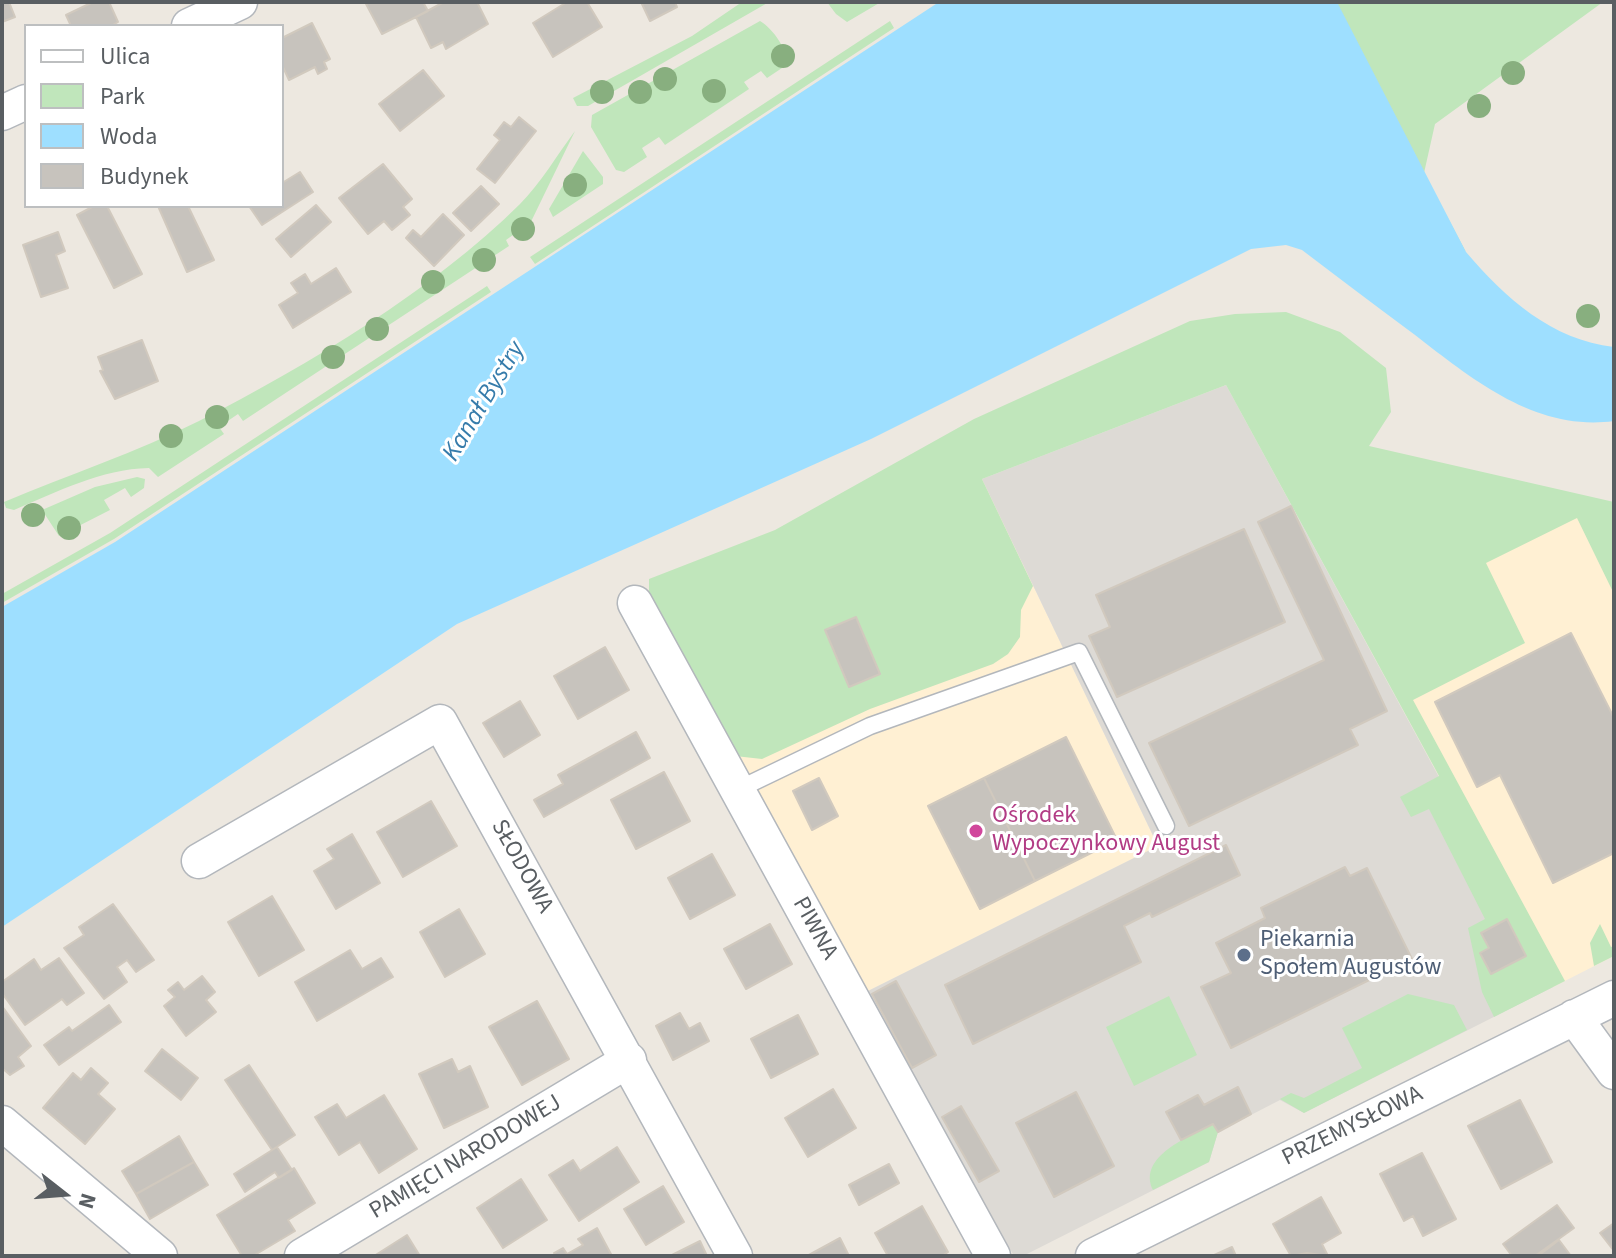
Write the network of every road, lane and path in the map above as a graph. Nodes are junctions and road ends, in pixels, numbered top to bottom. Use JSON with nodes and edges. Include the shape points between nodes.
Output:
{"nodes":[{"id":1,"x":240,"y":2,"type":"edge"},
{"id":2,"x":193,"y":24,"type":"edge"},
{"id":3,"x":24,"y":103,"type":"edge"},
{"id":4,"x":2,"y":113,"type":"edge"},
{"id":5,"x":635,"y":603,"type":"dead end"},
{"id":6,"x":737,"y":790,"type":"junction"},
{"id":7,"x":1166,"y":826,"type":"dead end"},
{"id":8,"x":199,"y":861,"type":"dead end"},
{"id":9,"x":1614,"y":998,"type":"edge"},
{"id":10,"x":1574,"y":1017,"type":"junction"},
{"id":11,"x":629,"y":1060,"type":"junction"},
{"id":12,"x":1614,"y":1072,"type":"edge"},
{"id":13,"x":2,"y":1123,"type":"edge"},
{"id":14,"x":160,"y":1256,"type":"edge"},
{"id":15,"x":302,"y":1256,"type":"edge"},
{"id":16,"x":735,"y":1256,"type":"edge"},
{"id":17,"x":993,"y":1256,"type":"edge"},
{"id":18,"x":1093,"y":1256,"type":"edge"}],
"edges":[{"from":1,"to":2,"type":"street"},
{"from":3,"to":4,"type":"street"},
{"from":5,"to":6,"type":"street","name":"PIWNA"},
{"from":6,"to":7,"type":"lane","via":[[870,726],[1079,652]]},
{"from":6,"to":17,"type":"street","name":"PIWNA"},
{"from":8,"to":11,"type":"street","name":"SŁODOWA","via":[[440,722]]},
{"from":9,"to":10,"type":"street","name":"PRZEMYSŁOWA"},
{"from":10,"to":12,"type":"street"},
{"from":10,"to":18,"type":"street","name":"PRZEMYSŁOWA"},
{"from":11,"to":15,"type":"street","name":"PAMIĘCI NARODOWEJ"},
{"from":11,"to":16,"type":"street","name":"SŁODOWA"},
{"from":13,"to":14,"type":"street"}]}
